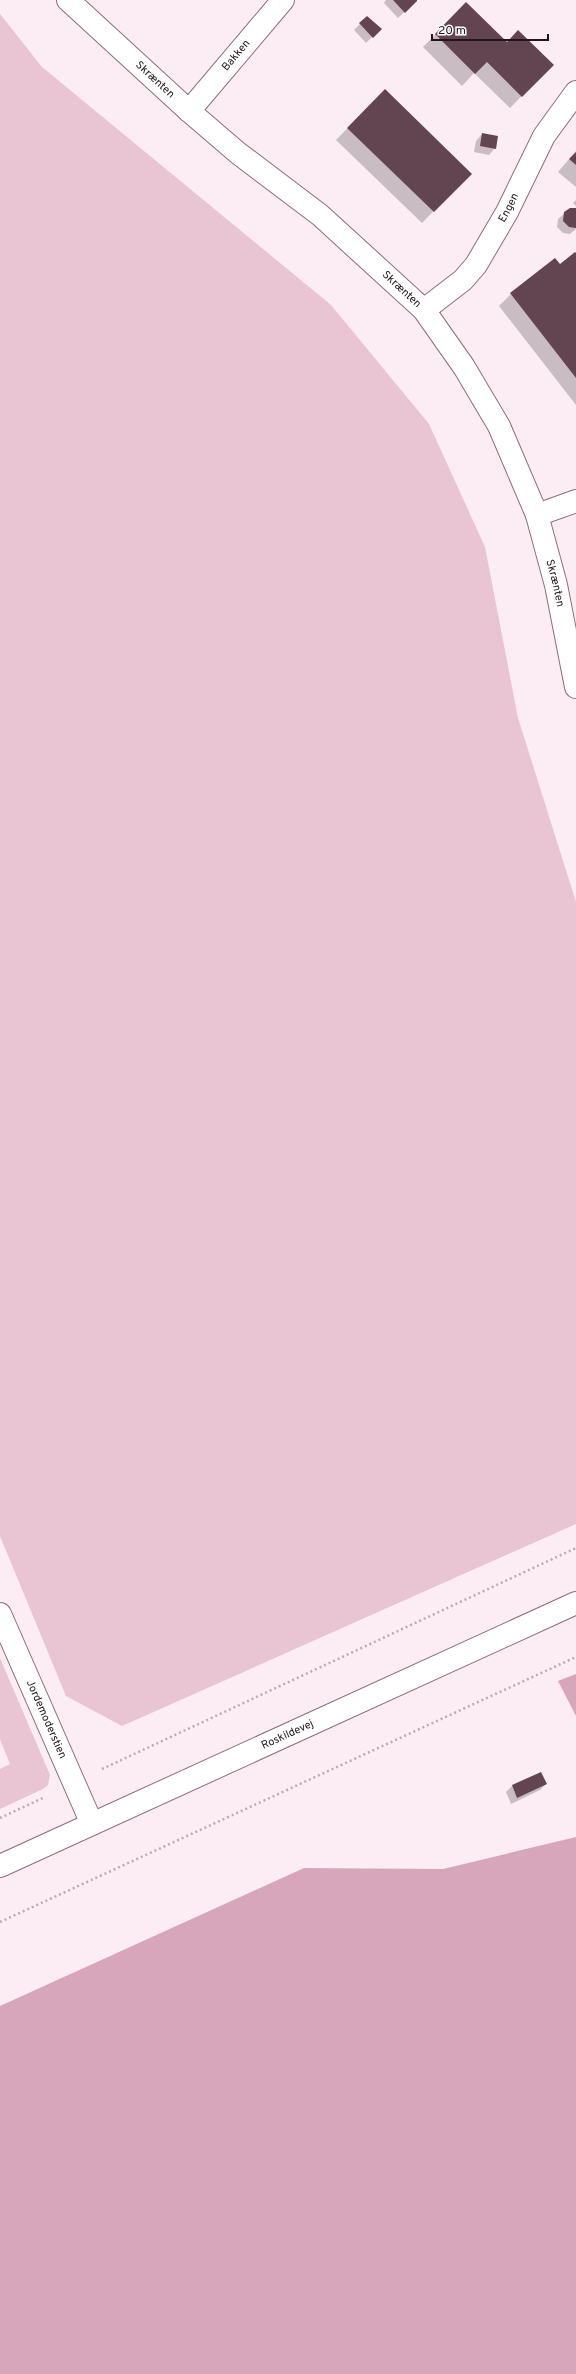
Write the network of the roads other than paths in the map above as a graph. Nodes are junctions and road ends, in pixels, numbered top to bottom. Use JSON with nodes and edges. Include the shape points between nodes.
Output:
{"nodes":[{"id":1,"x":68,"y":0,"type":"edge"},
{"id":2,"x":283,"y":0,"type":"edge"},
{"id":3,"x":576,"y":92,"type":"edge"},
{"id":4,"x":189,"y":111,"type":"junction"},
{"id":5,"x":424,"y":310,"type":"junction"},
{"id":6,"x":576,"y":501,"type":"edge"},
{"id":7,"x":537,"y":515,"type":"junction"},
{"id":8,"x":576,"y":687,"type":"edge"},
{"id":9,"x":576,"y":1603,"type":"edge"},
{"id":10,"x":0,"y":1614,"type":"edge"},
{"id":11,"x":92,"y":1824,"type":"junction"},
{"id":12,"x":0,"y":1866,"type":"edge"}],
"edges":[{"from":1,"to":4,"type":"street","name":"Skrænten"},
{"from":2,"to":4,"type":"street","name":"Bakken"},
{"from":3,"to":5,"type":"street","name":"Engen","via":[[544,136],[507,212],[476,264],[463,280]]},
{"from":4,"to":5,"type":"street","name":"Skrænten","via":[[238,153],[320,216]]},
{"from":5,"to":7,"type":"street","name":"Skrænten","via":[[464,367],[499,426]]},
{"from":6,"to":7,"type":"street"},
{"from":7,"to":8,"type":"street","name":"Skrænten","via":[[556,585]]},
{"from":9,"to":11,"type":"street","name":"Roskildevej"},
{"from":10,"to":11,"type":"street","name":"Jordemoderstien"},
{"from":11,"to":12,"type":"street","name":"Roskildevej"}]}
